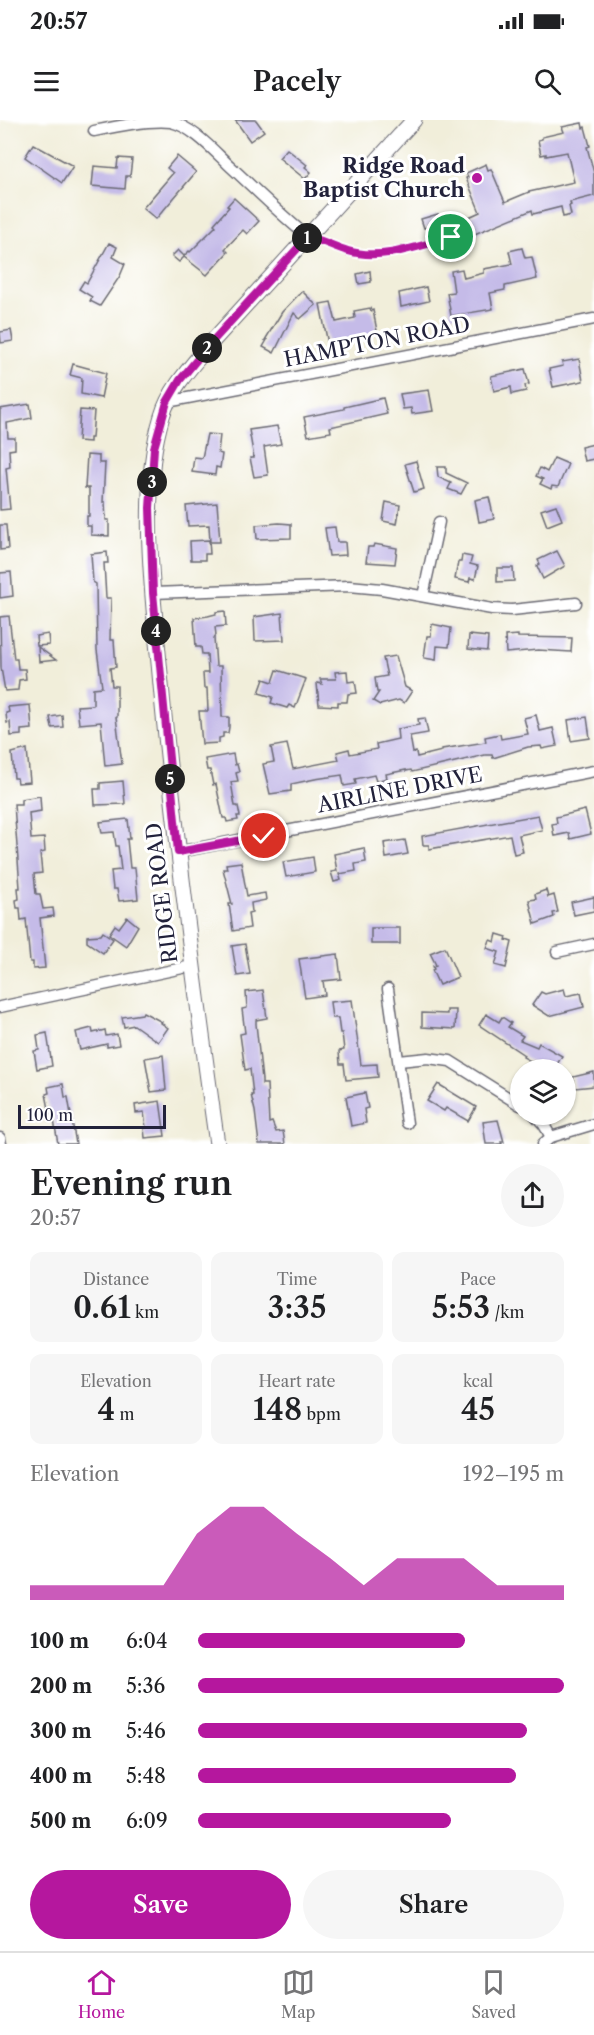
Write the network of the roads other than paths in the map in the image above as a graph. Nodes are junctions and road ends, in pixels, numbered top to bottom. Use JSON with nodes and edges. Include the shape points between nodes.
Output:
{"nodes":[{"id":1,"x":414,"y":120,"type":"edge"},
{"id":2,"x":94,"y":131,"type":"dead end"},
{"id":3,"x":308,"y":237,"type":"junction"},
{"id":4,"x":451,"y":237,"type":"dead end"},
{"id":5,"x":594,"y":319,"type":"edge"},
{"id":6,"x":167,"y":402,"type":"junction"},
{"id":7,"x":439,"y":522,"type":"dead end"},
{"id":8,"x":153,"y":593,"type":"junction"},
{"id":9,"x":423,"y":596,"type":"junction"},
{"id":10,"x":576,"y":603,"type":"dead end"},
{"id":11,"x":594,"y":771,"type":"edge"},
{"id":12,"x":178,"y":852,"type":"junction"},
{"id":13,"x":594,"y":944,"type":"edge"},
{"id":14,"x":557,"y":952,"type":"dead end"},
{"id":15,"x":192,"y":966,"type":"junction"},
{"id":16,"x":388,"y":989,"type":"dead end"},
{"id":17,"x":0,"y":1007,"type":"edge"},
{"id":18,"x":399,"y":1061,"type":"junction"},
{"id":19,"x":510,"y":1099,"type":"edge"},
{"id":20,"x":407,"y":1123,"type":"dead end"},
{"id":21,"x":594,"y":1124,"type":"edge"},
{"id":22,"x":544,"y":1125,"type":"edge"},
{"id":23,"x":0,"y":1138,"type":"edge"},
{"id":24,"x":547,"y":1141,"type":"edge"},
{"id":25,"x":1,"y":1144,"type":"edge"},
{"id":26,"x":217,"y":1144,"type":"edge"}],
"edges":[{"from":1,"to":3,"type":"street","name":"RIDGE ROAD"},
{"from":2,"to":3,"type":"street","via":[[135,123],[172,122],[216,153]]},
{"from":3,"to":4,"type":"lane","via":[[348,252],[368,254]]},
{"from":3,"to":6,"type":"street","name":"RIDGE ROAD","via":[[209,345]]},
{"from":5,"to":6,"type":"street","name":"HAMPTON ROAD"},
{"from":6,"to":8,"type":"street","name":"RIDGE ROAD","via":[[154,448],[150,508]]},
{"from":7,"to":9,"type":"street"},
{"from":8,"to":9,"type":"street","via":[[349,586]]},
{"from":8,"to":12,"type":"street","name":"RIDGE ROAD"},
{"from":9,"to":10,"type":"street","via":[[512,610]]},
{"from":11,"to":12,"type":"street","name":"AIRLINE DRIVE"},
{"from":12,"to":15,"type":"street","name":"RIDGE ROAD"},
{"from":13,"to":14,"type":"street"},
{"from":15,"to":17,"type":"street"},
{"from":15,"to":26,"type":"street","name":"RIDGE ROAD"},
{"from":16,"to":18,"type":"street"},
{"from":18,"to":19,"type":"street","via":[[450,1061]]},
{"from":18,"to":20,"type":"street"},
{"from":21,"to":24,"type":"street"},
{"from":22,"to":24,"type":"street"},
{"from":23,"to":25,"type":"street"}]}
